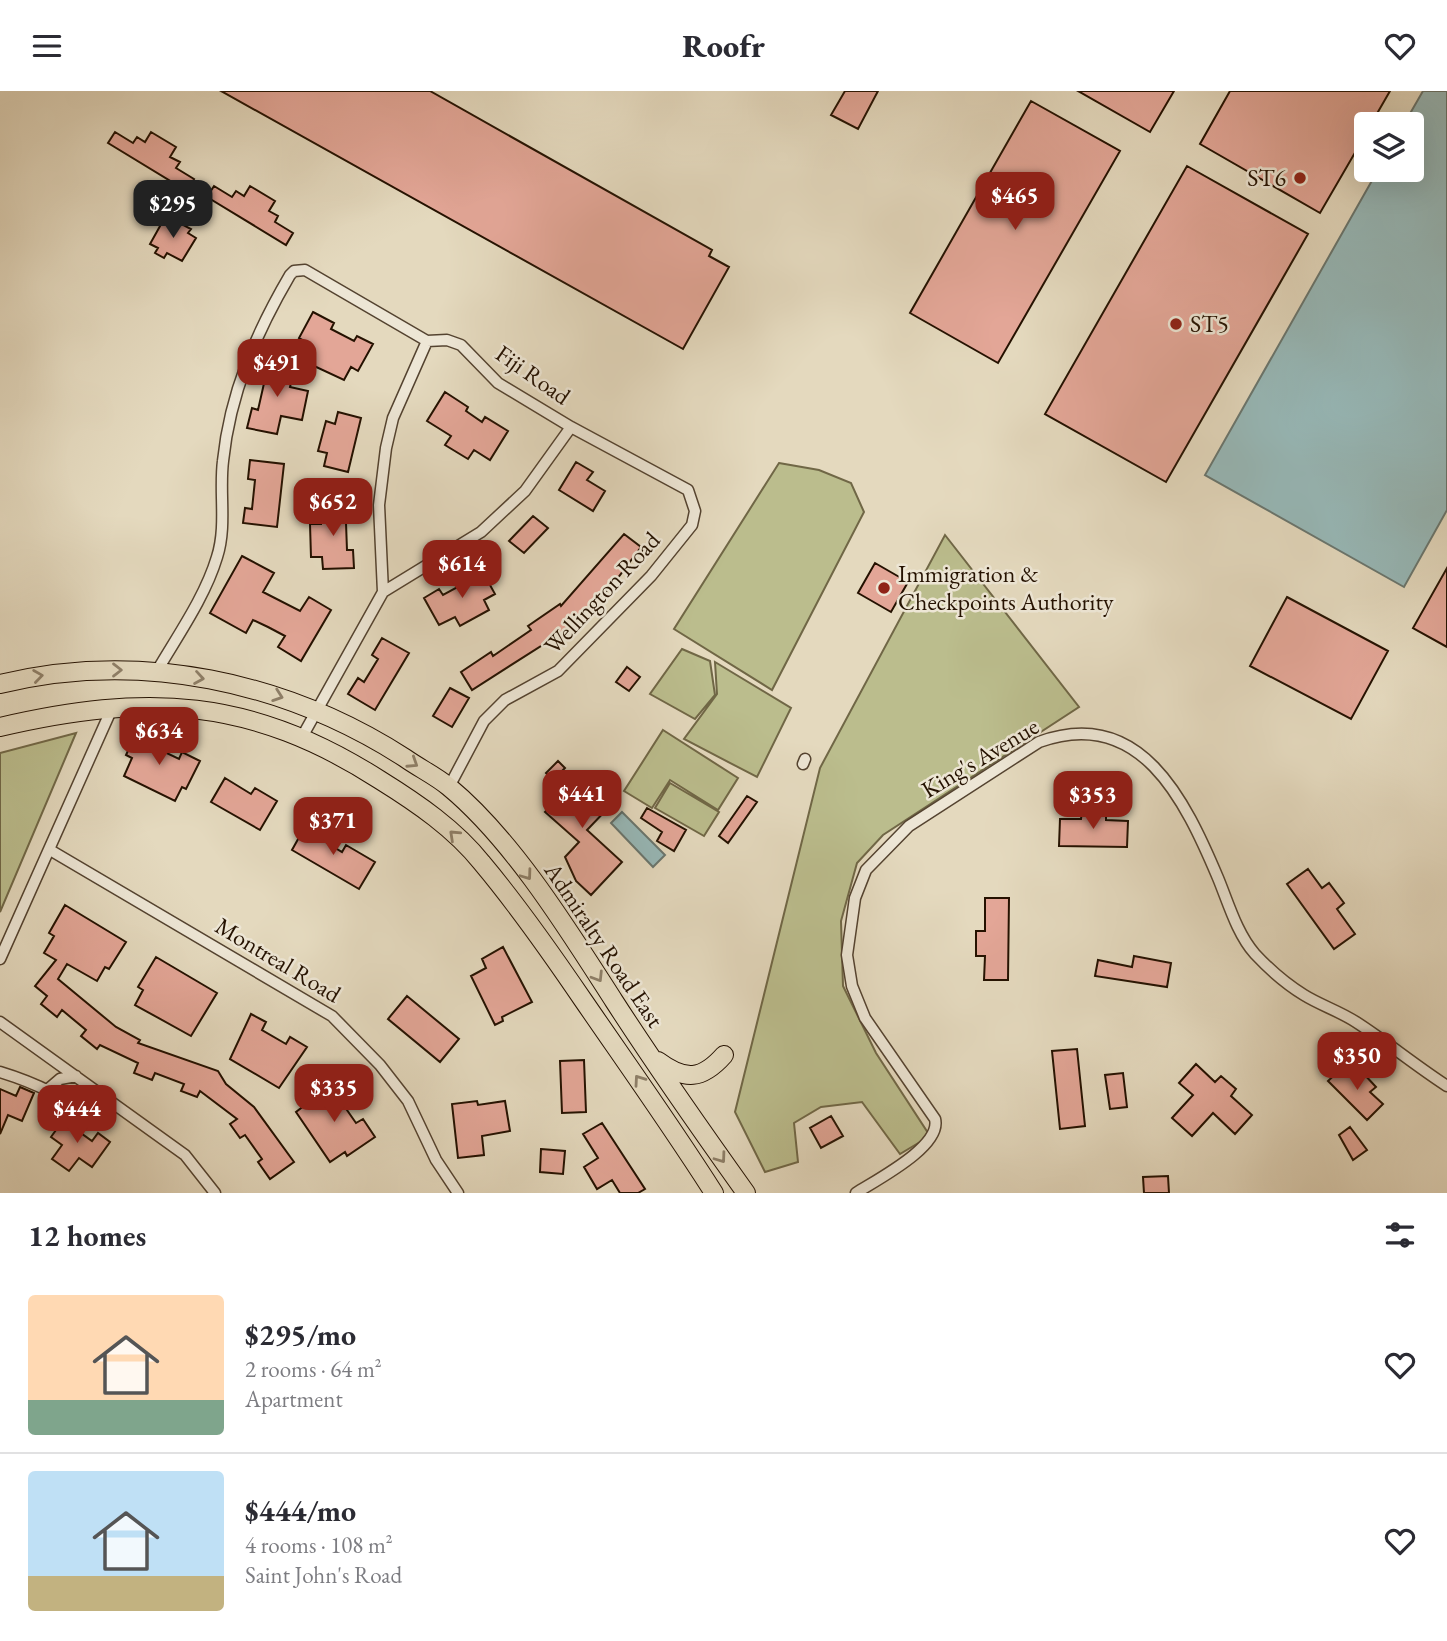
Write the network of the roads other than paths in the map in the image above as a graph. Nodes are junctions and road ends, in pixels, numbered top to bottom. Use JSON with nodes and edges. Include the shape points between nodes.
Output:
{"nodes":[{"id":1,"x":427,"y":341,"type":"junction"},
{"id":2,"x":571,"y":427,"type":"junction"},
{"id":3,"x":695,"y":511,"type":"joint"},
{"id":4,"x":383,"y":592,"type":"junction"},
{"id":5,"x":158,"y":671,"type":"junction"},
{"id":6,"x":0,"y":684,"type":"edge"},
{"id":7,"x":113,"y":706,"type":"junction"},
{"id":8,"x":315,"y":709,"type":"junction"},
{"id":9,"x":0,"y":727,"type":"edge"},
{"id":10,"x":302,"y":737,"type":"junction"},
{"id":11,"x":449,"y":787,"type":"junction"},
{"id":12,"x":50,"y":849,"type":"junction"},
{"id":13,"x":0,"y":959,"type":"edge"},
{"id":14,"x":0,"y":1021,"type":"edge"},
{"id":15,"x":650,"y":1055,"type":"junction"},
{"id":16,"x":724,"y":1055,"type":"dead end"},
{"id":17,"x":0,"y":1072,"type":"edge"},
{"id":18,"x":76,"y":1076,"type":"junction"},
{"id":19,"x":1447,"y":1087,"type":"edge"},
{"id":20,"x":46,"y":1091,"type":"junction"},
{"id":21,"x":98,"y":1123,"type":"dead end"},
{"id":22,"x":215,"y":1193,"type":"edge"},
{"id":23,"x":458,"y":1193,"type":"edge"},
{"id":24,"x":714,"y":1193,"type":"edge"},
{"id":25,"x":746,"y":1193,"type":"edge"},
{"id":26,"x":856,"y":1193,"type":"edge"}],
"edges":[{"from":1,"to":2,"type":"street","name":"Fiji Road","via":[[461,345],[498,383]]},
{"from":1,"to":4,"type":"street","via":[[393,418],[386,448],[379,505]]},
{"from":1,"to":5,"type":"street","name":"Fiji Road","via":[[312,273],[299,269],[290,275],[257,333],[238,385],[223,461],[218,557]]},
{"from":2,"to":3,"type":"street","name":"Fiji Road","via":[[688,490]]},
{"from":2,"to":4,"type":"street","via":[[525,491],[481,532]]},
{"from":3,"to":11,"type":"street","name":"Wellington Road","via":[[692,525],[651,576],[558,671],[505,701],[484,721]]},
{"from":4,"to":8,"type":"street"},
{"from":6,"to":5,"type":"main road","name":"Admiralty Road East","one_way":true,"via":[[36,675]]},
{"from":5,"to":8,"type":"main road","name":"Admiralty Road East","one_way":true,"via":[[242,684]]},
{"from":7,"to":9,"type":"main road","name":"Admiralty Road East"},
{"from":7,"to":10,"type":"main road","name":"Admiralty Road East","via":[[152,705],[235,715]]},
{"from":7,"to":12,"type":"street"},
{"from":8,"to":10,"type":"street"},
{"from":8,"to":11,"type":"main road","name":"Admiralty Road East","one_way":true,"via":[[376,740]]},
{"from":24,"to":10,"type":"main road","name":"Admiralty Road East","one_way":true,"via":[[527,920],[481,862],[427,811],[360,767]]},
{"from":11,"to":15,"type":"main road","name":"Admiralty Road East","one_way":true,"via":[[502,842]]},
{"from":12,"to":13,"type":"street"},
{"from":12,"to":23,"type":"street","name":"Montreal Road","via":[[332,1016],[408,1101],[436,1160]]},
{"from":14,"to":18,"type":"street"},
{"from":15,"to":16,"type":"main road","via":[[674,1073],[695,1075],[711,1070]]},
{"from":15,"to":25,"type":"main road","name":"Admiralty Road East","one_way":true},
{"from":17,"to":20,"type":"street"},
{"from":18,"to":20,"type":"street","via":[[60,1079]]},
{"from":18,"to":22,"type":"street","via":[[185,1155]]},
{"from":19,"to":26,"type":"street","name":"King's Avenue","via":[[1358,1023],[1304,996],[1252,951],[1211,862],[1160,770],[1131,746],[1096,735],[1066,734],[1039,742],[909,826],[866,870],[850,923],[847,955],[852,986],[865,1018],[935,1119],[936,1130],[928,1144]]},
{"from":20,"to":21,"type":"street"}]}
